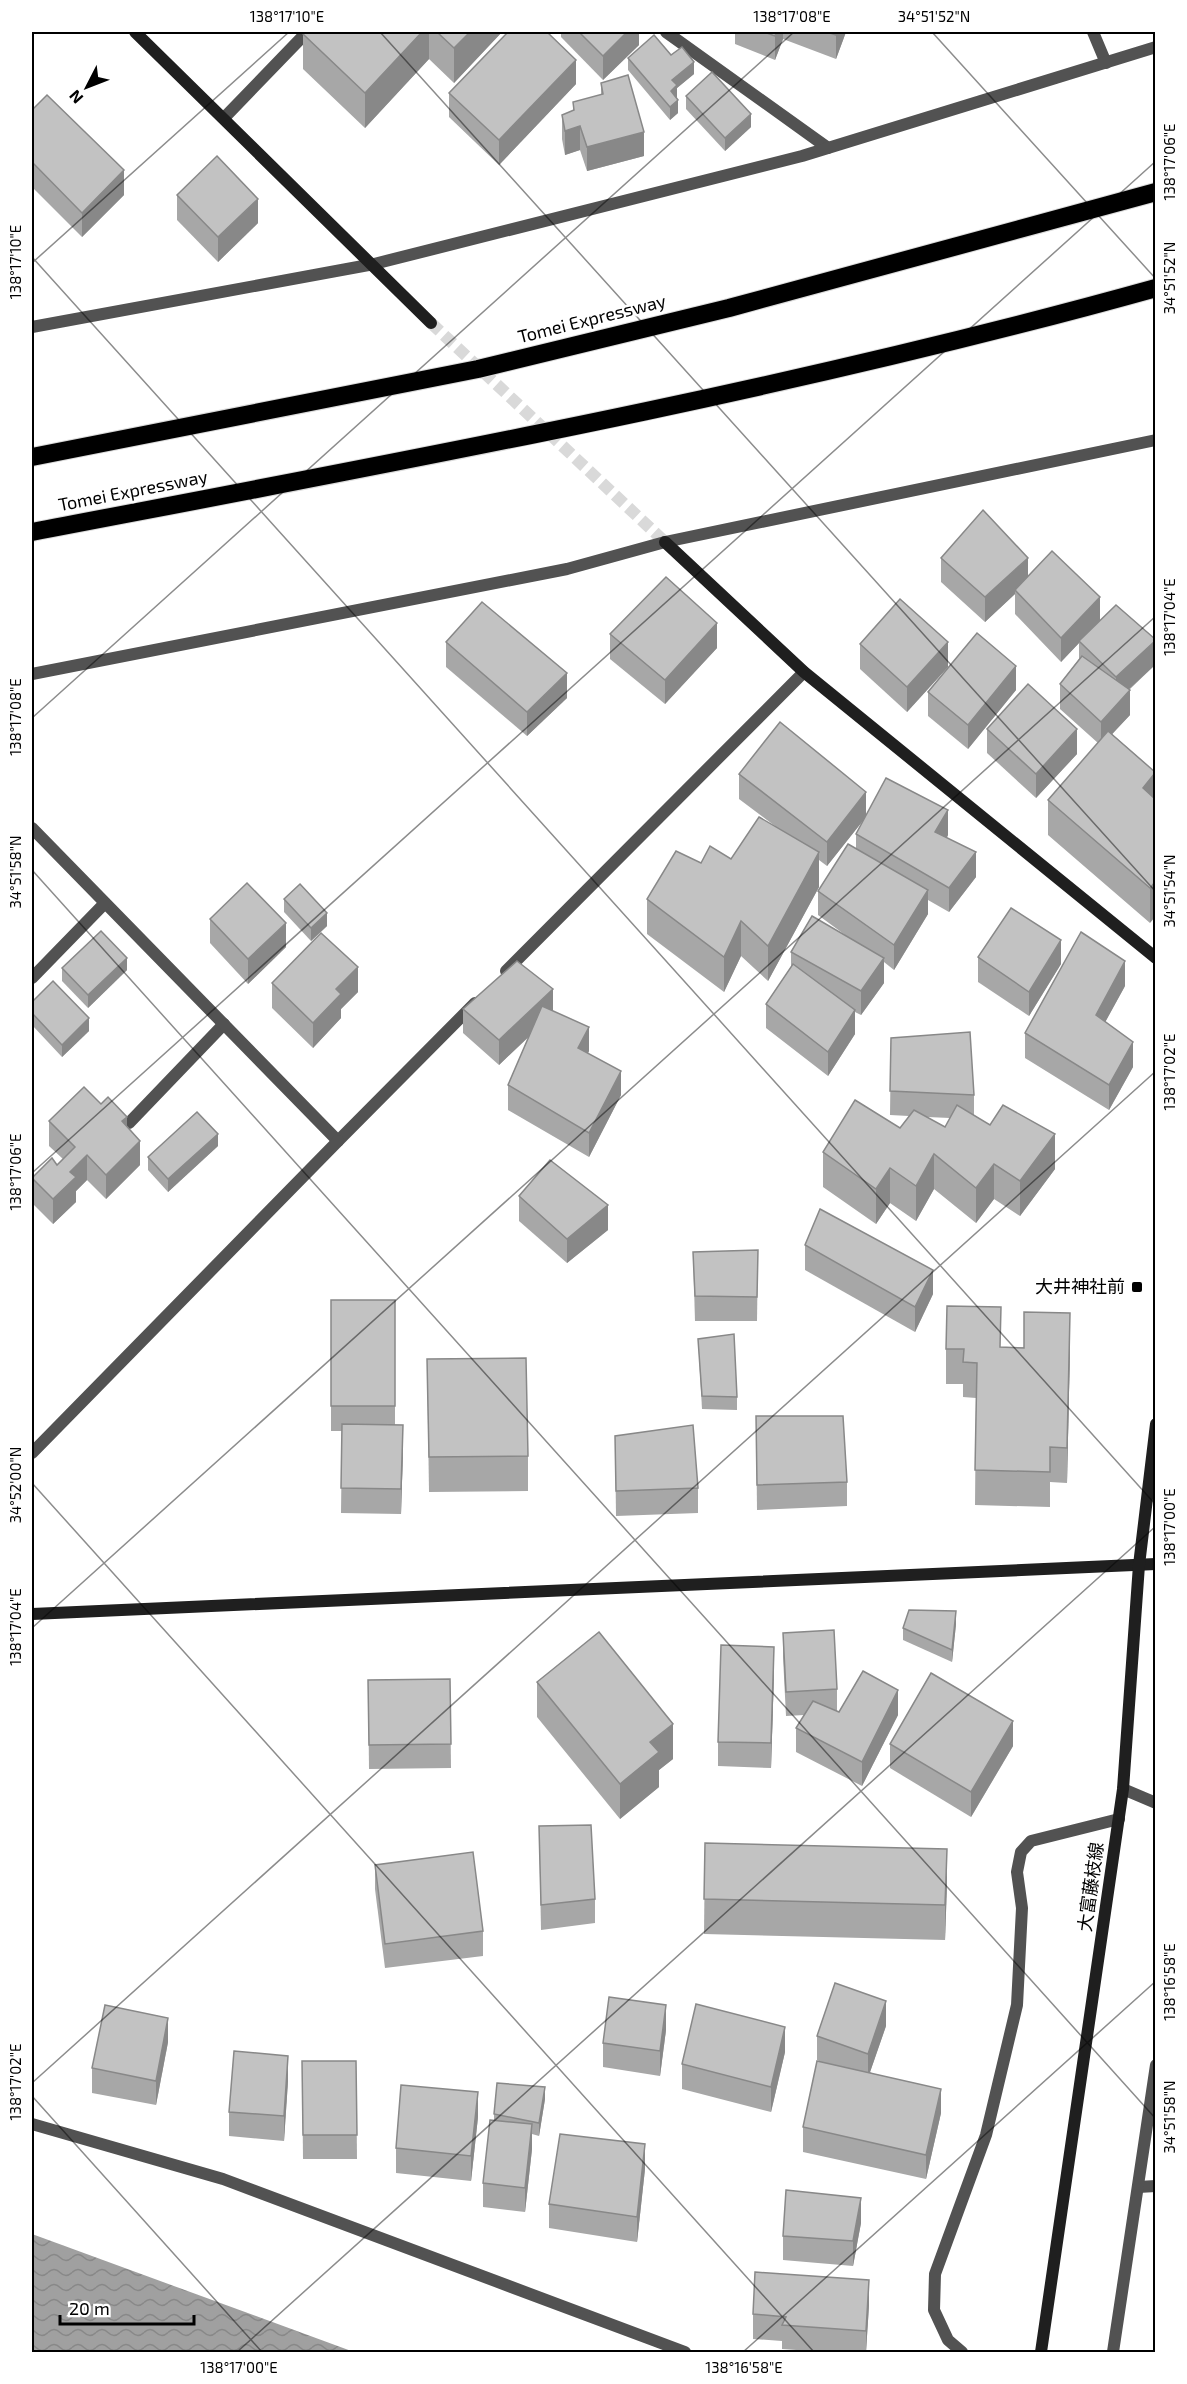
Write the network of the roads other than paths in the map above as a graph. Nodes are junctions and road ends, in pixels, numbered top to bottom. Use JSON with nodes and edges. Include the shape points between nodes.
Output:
{"nodes":[{"id":1,"x":135,"y":32,"type":"edge"},
{"id":2,"x":308,"y":32,"type":"edge"},
{"id":3,"x":666,"y":32,"type":"edge"},
{"id":4,"x":1093,"y":32,"type":"edge"},
{"id":5,"x":1155,"y":46,"type":"edge"},
{"id":6,"x":1107,"y":63,"type":"junction"},
{"id":7,"x":224,"y":118,"type":"junction"},
{"id":8,"x":828,"y":148,"type":"junction"},
{"id":9,"x":1155,"y":185,"type":"edge"},
{"id":10,"x":1155,"y":192,"type":"edge"},
{"id":11,"x":1085,"y":212,"type":"junction"},
{"id":12,"x":374,"y":264,"type":"junction"},
{"id":13,"x":1155,"y":288,"type":"edge"},
{"id":14,"x":1155,"y":294,"type":"edge"},
{"id":15,"x":1108,"y":301,"type":"junction"},
{"id":16,"x":431,"y":323,"type":"tunnel mouth"},
{"id":17,"x":32,"y":327,"type":"edge"},
{"id":18,"x":1155,"y":440,"type":"edge"},
{"id":19,"x":32,"y":457,"type":"edge"},
{"id":20,"x":32,"y":532,"type":"edge"},
{"id":21,"x":665,"y":542,"type":"junction"},
{"id":22,"x":804,"y":672,"type":"junction"},
{"id":23,"x":32,"y":674,"type":"edge"},
{"id":24,"x":32,"y":828,"type":"edge"},
{"id":25,"x":105,"y":903,"type":"junction"},
{"id":26,"x":1155,"y":958,"type":"edge"},
{"id":27,"x":32,"y":978,"type":"edge"},
{"id":28,"x":224,"y":1024,"type":"junction"},
{"id":29,"x":129,"y":1123,"type":"dead end"},
{"id":30,"x":338,"y":1141,"type":"junction"},
{"id":31,"x":1155,"y":1424,"type":"edge"},
{"id":32,"x":32,"y":1453,"type":"edge"},
{"id":33,"x":1155,"y":1564,"type":"edge"},
{"id":34,"x":1139,"y":1565,"type":"junction"},
{"id":35,"x":32,"y":1614,"type":"edge"},
{"id":36,"x":1123,"y":1789,"type":"junction"},
{"id":37,"x":1155,"y":1803,"type":"edge"},
{"id":38,"x":1119,"y":1820,"type":"junction"},
{"id":39,"x":1155,"y":2065,"type":"edge"},
{"id":40,"x":32,"y":2124,"type":"edge"},
{"id":41,"x":1155,"y":2186,"type":"edge"},
{"id":42,"x":1137,"y":2187,"type":"junction"},
{"id":43,"x":685,"y":2352,"type":"edge"},
{"id":44,"x":962,"y":2352,"type":"edge"},
{"id":45,"x":1041,"y":2352,"type":"edge"},
{"id":46,"x":1113,"y":2352,"type":"edge"}],
"edges":[{"from":1,"to":7,"type":"street"},
{"from":2,"to":7,"type":"street"},
{"from":3,"to":8,"type":"street"},
{"from":4,"to":6,"type":"street"},
{"from":5,"to":6,"type":"street"},
{"from":6,"to":8,"type":"street"},
{"from":7,"to":12,"type":"street"},
{"from":8,"to":12,"type":"street"},
{"from":9,"to":11,"type":"street"},
{"from":10,"to":11,"type":"highway","name":"Tomei Expressway","bridge":true},
{"from":11,"to":19,"type":"highway","name":"Tomei Expressway","bridge":true,"via":[[729,308],[478,369]]},
{"from":12,"to":16,"type":"street"},
{"from":12,"to":17,"type":"street"},
{"from":13,"to":15,"type":"highway","name":"Tomei Expressway","bridge":true},
{"from":14,"to":15,"type":"street"},
{"from":15,"to":20,"type":"highway","name":"Tomei Expressway","bridge":true,"via":[[510,441]]},
{"from":18,"to":21,"type":"street"},
{"from":21,"to":22,"type":"street"},
{"from":21,"to":23,"type":"street","via":[[567,569]]},
{"from":22,"to":26,"type":"street"},
{"from":22,"to":30,"type":"street"},
{"from":24,"to":25,"type":"street"},
{"from":25,"to":27,"type":"street"},
{"from":25,"to":28,"type":"street"},
{"from":28,"to":29,"type":"street"},
{"from":28,"to":30,"type":"street"},
{"from":30,"to":32,"type":"street"},
{"from":31,"to":34,"type":"street","name":"大富藤枝線"},
{"from":33,"to":34,"type":"street"},
{"from":34,"to":35,"type":"street"},
{"from":34,"to":36,"type":"street","name":"大富藤枝線"},
{"from":36,"to":37,"type":"street"},
{"from":36,"to":38,"type":"street","name":"大富藤枝線"},
{"from":38,"to":44,"type":"street","via":[[1031,1841],[1021,1852],[1017,1872],[1022,1908],[1017,2005],[986,2134],[935,2274],[934,2310],[948,2340]]},
{"from":38,"to":45,"type":"street","name":"大富藤枝線"},
{"from":39,"to":42,"type":"street"},
{"from":40,"to":43,"type":"street","via":[[223,2179]]},
{"from":41,"to":42,"type":"street"},
{"from":42,"to":46,"type":"street"}]}
